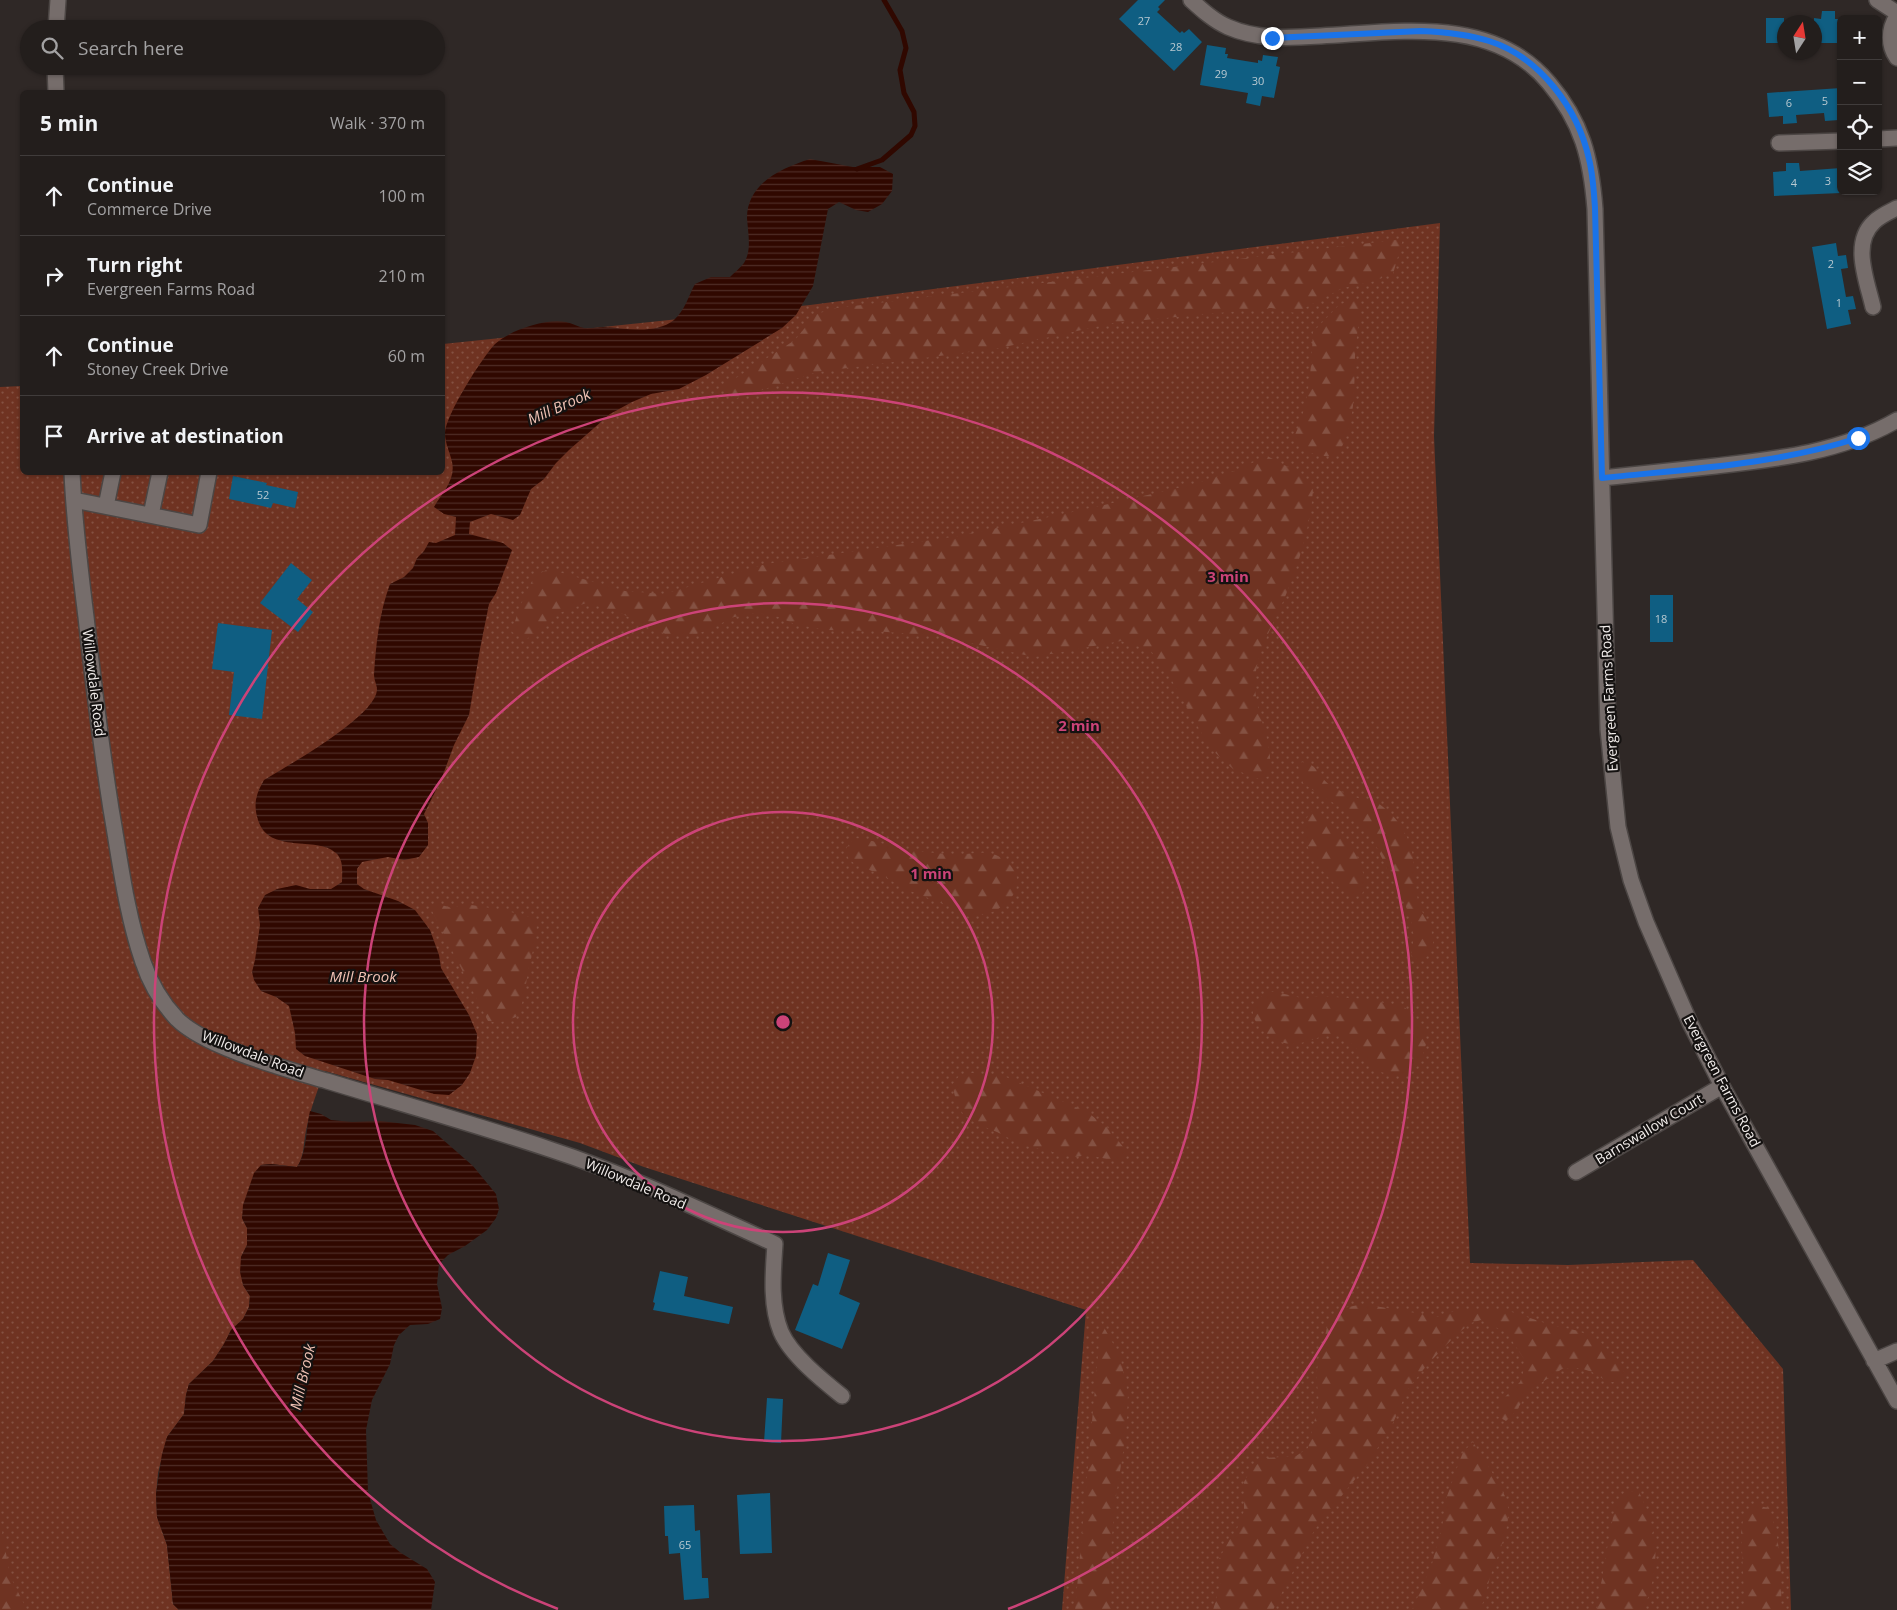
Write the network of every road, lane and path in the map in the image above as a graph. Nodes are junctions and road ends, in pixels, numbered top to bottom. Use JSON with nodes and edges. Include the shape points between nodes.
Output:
{"nodes":[{"id":1,"x":58,"y":0,"type":"edge"},
{"id":2,"x":1191,"y":0,"type":"edge"},
{"id":3,"x":1877,"y":0,"type":"edge"},
{"id":4,"x":1897,"y":13,"type":"edge"},
{"id":5,"x":1897,"y":16,"type":"edge"},
{"id":6,"x":57,"y":20,"type":"edge"},
{"id":7,"x":1897,"y":58,"type":"edge"},
{"id":8,"x":55,"y":75,"type":"edge"},
{"id":9,"x":56,"y":90,"type":"edge"},
{"id":10,"x":1897,"y":138,"type":"edge"},
{"id":11,"x":1882,"y":139,"type":"edge"},
{"id":12,"x":1837,"y":140,"type":"edge"},
{"id":13,"x":1779,"y":143,"type":"dead end"},
{"id":14,"x":1897,"y":208,"type":"edge"},
{"id":15,"x":1873,"y":307,"type":"dead end"},
{"id":16,"x":1896,"y":422,"type":"edge"},
{"id":17,"x":72,"y":475,"type":"edge"},
{"id":18,"x":112,"y":475,"type":"edge"},
{"id":19,"x":159,"y":475,"type":"edge"},
{"id":20,"x":208,"y":475,"type":"edge"},
{"id":21,"x":1602,"y":478,"type":"junction"},
{"id":22,"x":74,"y":500,"type":"junction"},
{"id":23,"x":106,"y":506,"type":"junction"},
{"id":24,"x":151,"y":515,"type":"junction"},
{"id":25,"x":1722,"y":1086,"type":"junction"},
{"id":26,"x":1576,"y":1172,"type":"dead end"},
{"id":27,"x":1897,"y":1351,"type":"edge"},
{"id":28,"x":1874,"y":1361,"type":"junction"},
{"id":29,"x":842,"y":1396,"type":"dead end"},
{"id":30,"x":1897,"y":1401,"type":"edge"}],
"edges":[{"from":1,"to":6,"type":"street"},
{"from":2,"to":21,"type":"street","name":"Evergreen Farms Road","via":[[1226,27],[1272,38],[1421,31],[1476,37],[1520,56],[1546,78],[1576,122],[1593,178]]},
{"from":3,"to":4,"type":"street"},
{"from":5,"to":7,"type":"street","via":[[1890,32],[1890,43]]},
{"from":8,"to":9,"type":"street"},
{"from":10,"to":11,"type":"street"},
{"from":12,"to":13,"type":"street"},
{"from":14,"to":15,"type":"street","via":[[1875,220],[1864,238],[1863,262]]},
{"from":16,"to":21,"type":"street","via":[[1827,448],[1780,459]]},
{"from":17,"to":22,"type":"street","name":"Willowdale Road"},
{"from":18,"to":23,"type":"street"},
{"from":19,"to":24,"type":"street"},
{"from":20,"to":24,"type":"street","via":[[199,525]]},
{"from":21,"to":25,"type":"street","name":"Evergreen Farms Road","via":[[1608,729],[1618,827],[1631,880],[1646,922],[1690,1023]]},
{"from":22,"to":23,"type":"street"},
{"from":22,"to":29,"type":"street","name":"Willowdale Road","via":[[93,681],[130,912],[150,978],[179,1021],[211,1040],[270,1064],[554,1150],[775,1244],[775,1312],[782,1333],[817,1376]]},
{"from":23,"to":24,"type":"street"},
{"from":25,"to":26,"type":"street","name":"Barnswallow Court"},
{"from":25,"to":28,"type":"street","name":"Evergreen Farms Road"},
{"from":27,"to":28,"type":"street"},
{"from":28,"to":30,"type":"street","name":"Evergreen Farms Road"}]}
